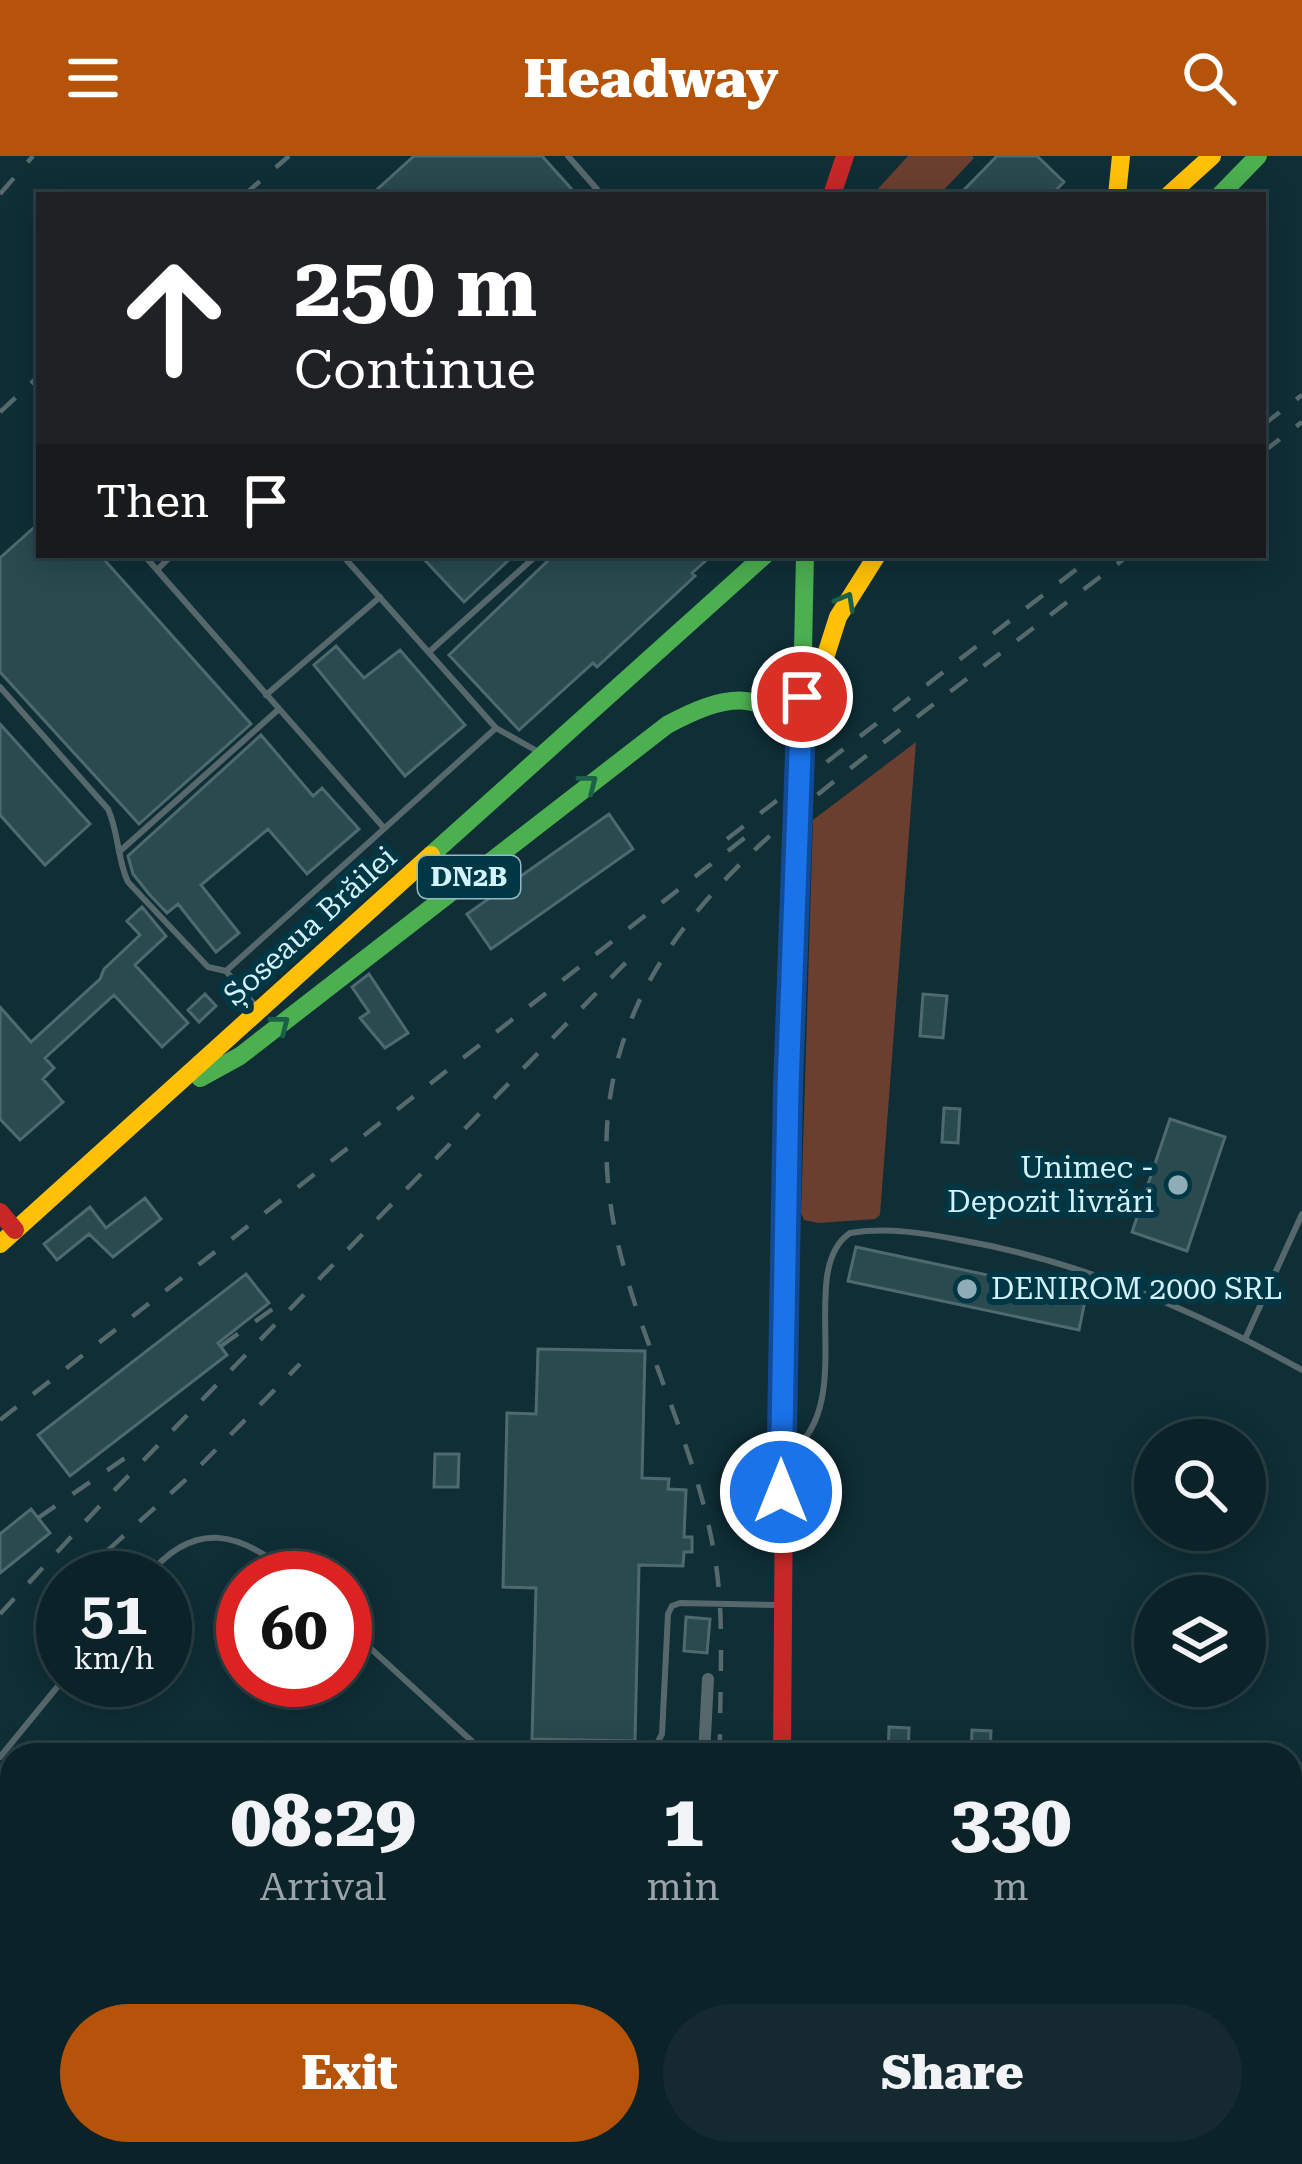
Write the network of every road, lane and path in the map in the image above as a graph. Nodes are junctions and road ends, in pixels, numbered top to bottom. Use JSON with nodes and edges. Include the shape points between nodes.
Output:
{"nodes":[{"id":1,"x":568,"y":156,"type":"edge"},
{"id":2,"x":845,"y":156,"type":"edge"},
{"id":3,"x":1120,"y":156,"type":"edge"},
{"id":4,"x":1212,"y":156,"type":"edge"},
{"id":5,"x":1258,"y":156,"type":"edge"},
{"id":6,"x":599,"y":192,"type":"edge"},
{"id":7,"x":833,"y":192,"type":"edge"},
{"id":8,"x":1117,"y":192,"type":"edge"},
{"id":9,"x":1172,"y":192,"type":"edge"},
{"id":10,"x":1223,"y":192,"type":"edge"},
{"id":11,"x":147,"y":558,"type":"edge"},
{"id":12,"x":169,"y":558,"type":"edge"},
{"id":13,"x":346,"y":558,"type":"edge"},
{"id":14,"x":534,"y":558,"type":"edge"},
{"id":15,"x":762,"y":558,"type":"edge"},
{"id":16,"x":806,"y":558,"type":"edge"},
{"id":17,"x":875,"y":558,"type":"edge"},
{"id":18,"x":157,"y":570,"type":"junction"},
{"id":19,"x":380,"y":597,"type":"junction"},
{"id":20,"x":429,"y":652,"type":"junction"},
{"id":21,"x":0,"y":687,"type":"edge"},
{"id":22,"x":266,"y":694,"type":"junction"},
{"id":23,"x":279,"y":709,"type":"junction"},
{"id":24,"x":496,"y":728,"type":"junction"},
{"id":25,"x":801,"y":740,"type":"junction"},
{"id":26,"x":544,"y":754,"type":"junction"},
{"id":27,"x":384,"y":828,"type":"junction"},
{"id":28,"x":119,"y":852,"type":"junction"},
{"id":29,"x":226,"y":971,"type":"junction"},
{"id":30,"x":260,"y":1011,"type":"junction"},
{"id":31,"x":182,"y":1084,"type":"junction"},
{"id":32,"x":0,"y":1212,"type":"edge"},
{"id":33,"x":1302,"y":1214,"type":"edge"},
{"id":34,"x":8,"y":1237,"type":"edge"},
{"id":35,"x":1245,"y":1339,"type":"junction"},
{"id":36,"x":1302,"y":1370,"type":"edge"},
{"id":37,"x":782,"y":1458,"type":"junction"},
{"id":38,"x":173,"y":1551,"type":"edge"},
{"id":39,"x":259,"y":1551,"type":"edge"},
{"id":40,"x":782,"y":1605,"type":"junction"},
{"id":41,"x":372,"y":1650,"type":"edge"},
{"id":42,"x":708,"y":1679,"type":"dead end"},
{"id":43,"x":41,"y":1707,"type":"edge"},
{"id":44,"x":11,"y":1743,"type":"edge"},
{"id":45,"x":474,"y":1743,"type":"edge"},
{"id":46,"x":657,"y":1743,"type":"edge"},
{"id":47,"x":705,"y":1743,"type":"edge"},
{"id":48,"x":782,"y":1743,"type":"edge"}],
"edges":[{"from":1,"to":6,"type":"lane"},
{"from":2,"to":7,"type":"main road"},
{"from":3,"to":8,"type":"main road"},
{"from":4,"to":9,"type":"main road"},
{"from":5,"to":10,"type":"main road"},
{"from":11,"to":18,"type":"lane"},
{"from":12,"to":18,"type":"lane"},
{"from":13,"to":19,"type":"lane"},
{"from":14,"to":20,"type":"lane"},
{"from":15,"to":26,"type":"main road","name":"Șoseaua Brăilei"},
{"from":16,"to":25,"type":"main road"},
{"from":25,"to":17,"type":"main road","one_way":true,"via":[[833,626]]},
{"from":18,"to":22,"type":"lane"},
{"from":19,"to":20,"type":"lane"},
{"from":19,"to":22,"type":"lane"},
{"from":20,"to":24,"type":"lane"},
{"from":21,"to":28,"type":"lane","via":[[108,809]]},
{"from":22,"to":23,"type":"lane"},
{"from":23,"to":27,"type":"lane"},
{"from":23,"to":28,"type":"lane"},
{"from":24,"to":26,"type":"lane"},
{"from":24,"to":27,"type":"lane"},
{"from":31,"to":25,"type":"main road","number":"DN2B","one_way":true,"via":[[239,1056],[670,721],[727,701],[767,704]]},
{"from":25,"to":37,"type":"main road","bridge":true},
{"from":26,"to":30,"type":"main road","name":"Șoseaua Brăilei"},
{"from":27,"to":29,"type":"lane"},
{"from":28,"to":29,"type":"lane","via":[[128,883],[208,967]]},
{"from":29,"to":30,"type":"lane"},
{"from":30,"to":31,"type":"main road","name":"Șoseaua Brăilei"},
{"from":31,"to":34,"type":"main road","name":"Șoseaua Brăilei"},
{"from":32,"to":34,"type":"main road"},
{"from":33,"to":35,"type":"lane"},
{"from":35,"to":36,"type":"lane"},
{"from":35,"to":37,"type":"lane","via":[[1041,1257],[916,1232],[850,1233],[831,1260],[818,1417],[806,1441]]},
{"from":37,"to":40,"type":"main road"},
{"from":38,"to":39,"type":"lane","via":[[212,1537]]},
{"from":40,"to":46,"type":"lane","via":[[672,1606]]},
{"from":40,"to":48,"type":"main road"},
{"from":41,"to":45,"type":"lane"},
{"from":42,"to":47,"type":"street"},
{"from":43,"to":44,"type":"lane"}]}
